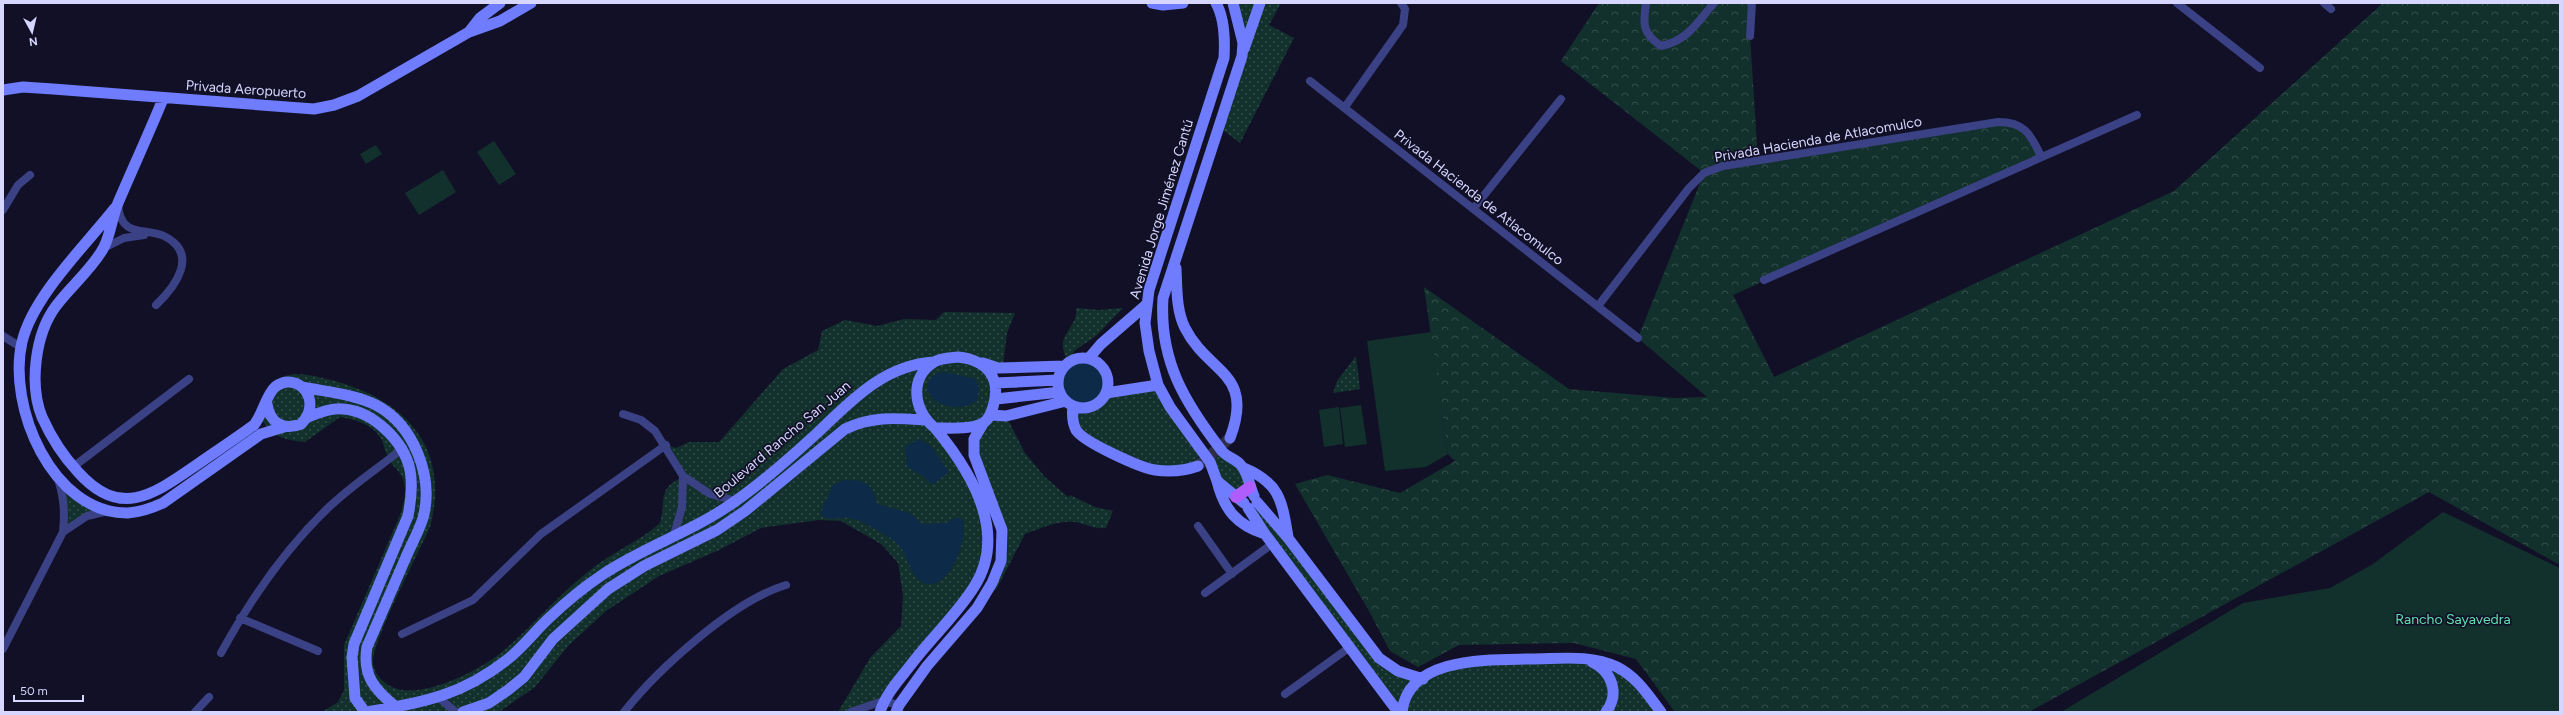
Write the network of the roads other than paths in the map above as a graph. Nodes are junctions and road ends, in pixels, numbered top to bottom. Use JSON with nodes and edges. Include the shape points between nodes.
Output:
{"nodes":[{"id":1,"x":500,"y":3,"type":"edge"},
{"id":2,"x":531,"y":3,"type":"edge"},
{"id":3,"x":1152,"y":3,"type":"edge"},
{"id":4,"x":1183,"y":3,"type":"edge"},
{"id":5,"x":1233,"y":3,"type":"edge"},
{"id":6,"x":1260,"y":3,"type":"edge"},
{"id":7,"x":1401,"y":3,"type":"edge"},
{"id":8,"x":1646,"y":3,"type":"edge"},
{"id":9,"x":1714,"y":3,"type":"edge"},
{"id":10,"x":1752,"y":3,"type":"edge"},
{"id":11,"x":2177,"y":3,"type":"edge"},
{"id":12,"x":2324,"y":3,"type":"edge"},
{"id":13,"x":1217,"y":4,"type":"edge"},
{"id":14,"x":2331,"y":9,"type":"dead end"},
{"id":15,"x":469,"y":32,"type":"junction"},
{"id":16,"x":1750,"y":36,"type":"dead end"},
{"id":17,"x":1242,"y":56,"type":"junction"},
{"id":18,"x":2260,"y":68,"type":"dead end"},
{"id":19,"x":1310,"y":81,"type":"dead end"},
{"id":20,"x":3,"y":90,"type":"edge"},
{"id":21,"x":163,"y":99,"type":"junction"},
{"id":22,"x":1562,"y":99,"type":"dead end"},
{"id":23,"x":1345,"y":107,"type":"junction"},
{"id":24,"x":2137,"y":115,"type":"dead end"},
{"id":25,"x":2041,"y":156,"type":"junction"},
{"id":26,"x":30,"y":175,"type":"dead end"},
{"id":27,"x":118,"y":205,"type":"junction"},
{"id":28,"x":1473,"y":209,"type":"junction"},
{"id":29,"x":3,"y":210,"type":"edge"},
{"id":30,"x":150,"y":234,"type":"junction"},
{"id":31,"x":103,"y":249,"type":"junction"},
{"id":32,"x":1176,"y":262,"type":"junction"},
{"id":33,"x":1764,"y":280,"type":"dead end"},
{"id":34,"x":156,"y":305,"type":"dead end"},
{"id":35,"x":1146,"y":306,"type":"junction"},
{"id":36,"x":1598,"y":306,"type":"junction"},
{"id":37,"x":3,"y":336,"type":"edge"},
{"id":38,"x":1638,"y":338,"type":"dead end"},
{"id":39,"x":22,"y":348,"type":"junction"},
{"id":40,"x":39,"y":352,"type":"junction"},
{"id":41,"x":1089,"y":358,"type":"junction"},
{"id":42,"x":934,"y":362,"type":"junction"},
{"id":43,"x":981,"y":362,"type":"junction"},
{"id":44,"x":1064,"y":366,"type":"junction"},
{"id":45,"x":189,"y":379,"type":"dead end"},
{"id":46,"x":1058,"y":380,"type":"junction"},
{"id":47,"x":999,"y":383,"type":"junction"},
{"id":48,"x":1158,"y":385,"type":"junction"},
{"id":49,"x":302,"y":387,"type":"junction"},
{"id":50,"x":1106,"y":393,"type":"junction"},
{"id":51,"x":999,"y":399,"type":"junction"},
{"id":52,"x":1066,"y":400,"type":"junction"},
{"id":53,"x":266,"y":404,"type":"junction"},
{"id":54,"x":623,"y":414,"type":"dead end"},
{"id":55,"x":308,"y":418,"type":"junction"},
{"id":56,"x":987,"y":418,"type":"junction"},
{"id":57,"x":924,"y":420,"type":"junction"},
{"id":58,"x":284,"y":427,"type":"junction"},
{"id":59,"x":935,"y":428,"type":"junction"},
{"id":60,"x":1230,"y":438,"type":"tunnel mouth"},
{"id":61,"x":666,"y":445,"type":"junction"},
{"id":62,"x":402,"y":449,"type":"junction"},
{"id":63,"x":1223,"y":453,"type":"junction"},
{"id":64,"x":1210,"y":462,"type":"junction"},
{"id":65,"x":1198,"y":466,"type":"tunnel mouth"},
{"id":66,"x":73,"y":467,"type":"junction"},
{"id":67,"x":1244,"y":468,"type":"junction"},
{"id":68,"x":684,"y":476,"type":"junction"},
{"id":69,"x":58,"y":479,"type":"junction"},
{"id":70,"x":1217,"y":481,"type":"junction"},
{"id":71,"x":1249,"y":500,"type":"junction"},
{"id":72,"x":736,"y":501,"type":"junction"},
{"id":73,"x":111,"y":511,"type":"junction"},
{"id":74,"x":1198,"y":526,"type":"dead end"},
{"id":75,"x":62,"y":532,"type":"junction"},
{"id":76,"x":1265,"y":534,"type":"junction"},
{"id":77,"x":674,"y":535,"type":"junction"},
{"id":78,"x":1288,"y":538,"type":"junction"},
{"id":79,"x":1272,"y":544,"type":"junction"},
{"id":80,"x":1232,"y":574,"type":"junction"},
{"id":81,"x":786,"y":586,"type":"dead end"},
{"id":82,"x":1205,"y":593,"type":"dead end"},
{"id":83,"x":240,"y":618,"type":"junction"},
{"id":84,"x":402,"y":634,"type":"dead end"},
{"id":85,"x":1350,"y":647,"type":"junction"},
{"id":86,"x":3,"y":649,"type":"edge"},
{"id":87,"x":318,"y":651,"type":"dead end"},
{"id":88,"x":221,"y":653,"type":"dead end"},
{"id":89,"x":1582,"y":658,"type":"junction"},
{"id":90,"x":1423,"y":679,"type":"junction"},
{"id":91,"x":371,"y":684,"type":"junction"},
{"id":92,"x":354,"y":687,"type":"junction"},
{"id":93,"x":1285,"y":694,"type":"dead end"},
{"id":94,"x":209,"y":697,"type":"dead end"},
{"id":95,"x":439,"y":698,"type":"junction"},
{"id":96,"x":883,"y":701,"type":"junction"},
{"id":97,"x":396,"y":707,"type":"junction"},
{"id":98,"x":897,"y":708,"type":"edge"},
{"id":99,"x":195,"y":712,"type":"edge"},
{"id":100,"x":366,"y":712,"type":"edge"},
{"id":101,"x":456,"y":712,"type":"edge"},
{"id":102,"x":463,"y":712,"type":"edge"},
{"id":103,"x":624,"y":712,"type":"edge"},
{"id":104,"x":851,"y":712,"type":"edge"},
{"id":105,"x":880,"y":712,"type":"edge"},
{"id":106,"x":1398,"y":712,"type":"edge"},
{"id":107,"x":1402,"y":712,"type":"edge"},
{"id":108,"x":1606,"y":712,"type":"edge"},
{"id":109,"x":1661,"y":712,"type":"edge"}],
"edges":[{"from":1,"to":15,"type":"street","name":"Privada Aeropuerto","via":[[480,18]]},
{"from":2,"to":15,"type":"street","name":"Privada Aeropuerto","via":[[500,21]]},
{"from":3,"to":4,"type":"street"},
{"from":5,"to":17,"type":"street","name":"Avenida Jorge Jiménez Cantú","via":[[1242,43]]},
{"from":6,"to":17,"type":"street"},
{"from":7,"to":23,"type":"street","via":[[1405,9],[1403,25]]},
{"from":8,"to":9,"type":"street","via":[[1645,26],[1649,38],[1661,46],[1675,43],[1689,33]]},
{"from":10,"to":16,"type":"street"},
{"from":11,"to":18,"type":"street"},
{"from":12,"to":14,"type":"street"},
{"from":13,"to":35,"type":"street","name":"Avenida Jorge Jiménez Cantú","via":[[1225,43],[1224,58]]},
{"from":15,"to":21,"type":"street","name":"Privada Aeropuerto","via":[[358,96],[334,105],[314,109]]},
{"from":17,"to":32,"type":"street","name":"Avenida Jorge Jiménez Cantú"},
{"from":19,"to":23,"type":"street","name":"Privada Hacienda de Atlacomulco"},
{"from":20,"to":21,"type":"street","name":"Privada Aeropuerto","via":[[23,87]]},
{"from":21,"to":27,"type":"street"},
{"from":22,"to":28,"type":"street","name":"Privada Hacienda de Atlacomulco"},
{"from":23,"to":28,"type":"street","name":"Privada Hacienda de Atlacomulco"},
{"from":24,"to":25,"type":"street"},
{"from":25,"to":33,"type":"street"},
{"from":25,"to":36,"type":"street","name":"Privada Hacienda de Atlacomulco","via":[[2032,136],[2021,126],[2012,122],[1998,122],[1723,166],[1704,173],[1689,188]]},
{"from":26,"to":29,"type":"street","via":[[18,186]]},
{"from":27,"to":30,"type":"street","via":[[119,216],[125,224]]},
{"from":27,"to":31,"type":"street"},
{"from":27,"to":39,"type":"street","via":[[43,297],[32,317]]},
{"from":28,"to":36,"type":"street","name":"Privada Hacienda de Atlacomulco"},
{"from":30,"to":31,"type":"street","via":[[124,238]]},
{"from":30,"to":34,"type":"street","via":[[162,235],[176,244],[181,259],[176,284]]},
{"from":31,"to":40,"type":"street","via":[[55,307],[42,334]]},
{"from":32,"to":60,"type":"street","via":[[1179,310],[1185,329],[1196,344],[1223,370],[1232,384],[1237,399],[1237,419]]},
{"from":32,"to":63,"type":"street","name":"Avenida Jorge Jiménez Cantú","via":[[1164,298],[1162,320],[1165,345],[1173,375]]},
{"from":35,"to":41,"type":"street","via":[[1101,344]]},
{"from":35,"to":48,"type":"street","name":"Avenida Jorge Jiménez Cantú","via":[[1148,351]]},
{"from":36,"to":38,"type":"street","name":"Privada Hacienda de Atlacomulco"},
{"from":37,"to":39,"type":"street"},
{"from":39,"to":40,"type":"street"},
{"from":39,"to":69,"type":"street","via":[[19,368],[23,403],[42,455]]},
{"from":40,"to":66,"type":"street","via":[[36,364],[37,390],[42,416],[56,444]]},
{"from":41,"to":44,"type":"street","via":[[1072,360]]},
{"from":41,"to":50,"type":"street","via":[[1097,362],[1107,374],[1109,381]]},
{"from":42,"to":43,"type":"street","name":"Boulevard Rancho San Juan","via":[[958,357]]},
{"from":42,"to":57,"type":"street","via":[[924,372],[916,396]]},
{"from":42,"to":72,"type":"street","name":"Boulevard Rancho San Juan","via":[[894,371],[849,401],[814,436]]},
{"from":43,"to":44,"type":"street","name":"Boulevard Rancho San Juan","via":[[998,368]]},
{"from":43,"to":47,"type":"street"},
{"from":44,"to":46,"type":"street"},
{"from":45,"to":66,"type":"street"},
{"from":46,"to":47,"type":"street"},
{"from":46,"to":52,"type":"street"},
{"from":47,"to":51,"type":"street"},
{"from":48,"to":50,"type":"street"},
{"from":48,"to":64,"type":"street","name":"Avenida Jorge Jiménez Cantú","via":[[1170,407]]},
{"from":49,"to":53,"type":"street","via":[[294,383],[284,383],[272,391]]},
{"from":49,"to":55,"type":"street","via":[[311,401]]},
{"from":49,"to":91,"type":"street","via":[[353,396],[377,405],[398,422],[413,442],[422,465],[426,494],[423,518],[367,647],[366,671]]},
{"from":50,"to":52,"type":"street","via":[[1099,402],[1085,408]]},
{"from":51,"to":52,"type":"street","via":[[1040,395]]},
{"from":51,"to":56,"type":"street"},
{"from":52,"to":56,"type":"street","via":[[1042,408]]},
{"from":52,"to":65,"type":"street","via":[[1076,431],[1087,439],[1141,466],[1170,472]]},
{"from":53,"to":58,"type":"street","via":[[268,414],[275,423]]},
{"from":53,"to":66,"type":"street","via":[[254,425],[158,492],[138,498],[120,499],[104,494],[88,483]]},
{"from":54,"to":61,"type":"street","via":[[641,420],[655,431]]},
{"from":55,"to":58,"type":"street","via":[[293,427]]},
{"from":55,"to":62,"type":"street","via":[[326,410],[344,409],[366,416],[387,431]]},
{"from":56,"to":59,"type":"street","via":[[971,426]]},
{"from":56,"to":98,"type":"street","via":[[974,439],[974,455],[1002,530],[1001,561],[977,608],[927,666]]},
{"from":57,"to":59,"type":"street"},
{"from":57,"to":102,"type":"street","via":[[879,417],[861,421],[845,429],[745,511],[717,530],[644,566],[608,589],[557,635],[524,677],[489,703]]},
{"from":58,"to":73,"type":"street","via":[[261,434],[163,503],[128,513]]},
{"from":59,"to":96,"type":"street","via":[[958,458],[977,492],[987,529],[988,558],[976,585],[961,606],[918,655]]},
{"from":61,"to":68,"type":"street"},
{"from":61,"to":84,"type":"street","via":[[541,534],[472,600]]},
{"from":62,"to":83,"type":"street","via":[[327,508],[271,572]]},
{"from":62,"to":92,"type":"street","via":[[410,469],[412,494],[408,516],[354,644]]},
{"from":63,"to":64,"type":"street"},
{"from":63,"to":67,"type":"street","name":"Avenida Jorge Jiménez Cantú"},
{"from":64,"to":70,"type":"street","name":"Avenida Jorge Jiménez Cantú"},
{"from":67,"to":71,"type":"street"},
{"from":67,"to":78,"type":"street","name":"Avenida Jorge Jiménez Cantú","via":[[1272,484],[1284,511]]},
{"from":68,"to":72,"type":"street","via":[[710,494]]},
{"from":68,"to":77,"type":"street","via":[[682,507]]},
{"from":69,"to":73,"type":"street","via":[[79,496]]},
{"from":69,"to":75,"type":"street","via":[[64,505]]},
{"from":70,"to":71,"type":"street"},
{"from":70,"to":76,"type":"street","name":"Avenida Jorge Jiménez Cantú","via":[[1221,497],[1233,516],[1248,528]]},
{"from":71,"to":76,"type":"street"},
{"from":71,"to":78,"type":"street"},
{"from":72,"to":77,"type":"street","name":"Boulevard Rancho San Juan","via":[[706,520]]},
{"from":73,"to":75,"type":"street","via":[[87,516]]},
{"from":74,"to":80,"type":"street"},
{"from":75,"to":86,"type":"street"},
{"from":76,"to":79,"type":"street"},
{"from":77,"to":95,"type":"street","name":"Boulevard Rancho San Juan","via":[[601,575],[549,618],[509,658],[466,686]]},
{"from":78,"to":90,"type":"street","via":[[1379,658],[1398,671]]},
{"from":79,"to":80,"type":"street"},
{"from":79,"to":85,"type":"street"},
{"from":80,"to":82,"type":"street"},
{"from":81,"to":103,"type":"street","via":[[768,591],[721,620],[672,662]]},
{"from":83,"to":87,"type":"street"},
{"from":83,"to":88,"type":"street"},
{"from":85,"to":93,"type":"street"},
{"from":85,"to":106,"type":"street"},
{"from":89,"to":90,"type":"street","via":[[1467,661],[1446,667]]},
{"from":89,"to":108,"type":"street","via":[[1601,666],[1610,677],[1613,690],[1611,705]]},
{"from":89,"to":109,"type":"street","via":[[1618,667],[1638,680]]},
{"from":90,"to":107,"type":"street","via":[[1403,702]]},
{"from":91,"to":92,"type":"street"},
{"from":91,"to":97,"type":"street"},
{"from":92,"to":100,"type":"street","via":[[355,698]]},
{"from":94,"to":99,"type":"street"},
{"from":95,"to":97,"type":"street","name":"Boulevard Rancho San Juan"},
{"from":95,"to":101,"type":"street"},
{"from":96,"to":98,"type":"street"},
{"from":96,"to":104,"type":"street"},
{"from":96,"to":105,"type":"street"},
{"from":97,"to":100,"type":"street","name":"Boulevard Rancho San Juan"}]}
